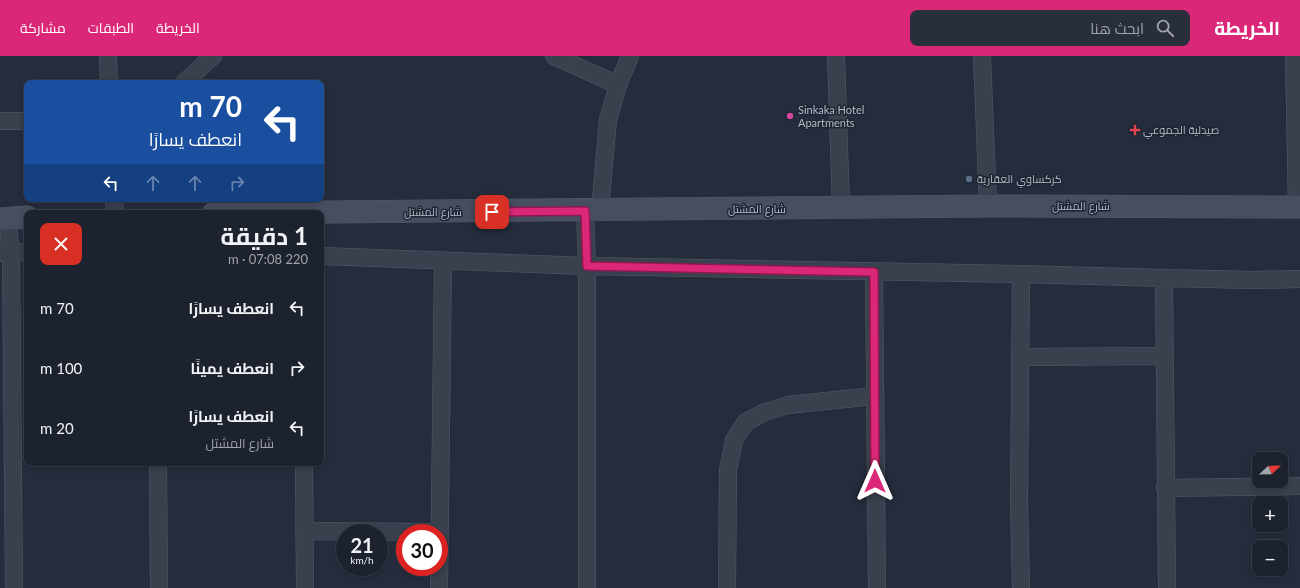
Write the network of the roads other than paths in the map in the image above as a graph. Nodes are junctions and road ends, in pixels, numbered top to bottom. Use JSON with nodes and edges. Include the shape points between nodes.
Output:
{"nodes":[{"id":1,"x":108,"y":56,"type":"edge"},
{"id":2,"x":213,"y":56,"type":"edge"},
{"id":3,"x":554,"y":56,"type":"edge"},
{"id":4,"x":630,"y":56,"type":"edge"},
{"id":5,"x":836,"y":56,"type":"edge"},
{"id":6,"x":982,"y":56,"type":"edge"},
{"id":7,"x":1294,"y":56,"type":"edge"},
{"id":8,"x":109,"y":80,"type":"edge"},
{"id":9,"x":187,"y":80,"type":"edge"},
{"id":10,"x":618,"y":85,"type":"junction"},
{"id":11,"x":0,"y":121,"type":"edge"},
{"id":12,"x":24,"y":121,"type":"edge"},
{"id":13,"x":988,"y":206,"type":"junction"},
{"id":14,"x":1298,"y":207,"type":"edge"},
{"id":15,"x":841,"y":208,"type":"junction"},
{"id":16,"x":593,"y":210,"type":"junction"},
{"id":17,"x":324,"y":212,"type":"edge"},
{"id":18,"x":11,"y":218,"type":"edge"},
{"id":19,"x":13,"y":253,"type":"edge"},
{"id":20,"x":324,"y":256,"type":"edge"},
{"id":21,"x":443,"y":260,"type":"junction"},
{"id":22,"x":587,"y":266,"type":"junction"},
{"id":23,"x":874,"y":272,"type":"junction"},
{"id":24,"x":1021,"y":274,"type":"junction"},
{"id":25,"x":1164,"y":278,"type":"junction"},
{"id":26,"x":1300,"y":279,"type":"edge"},
{"id":27,"x":1165,"y":356,"type":"junction"},
{"id":28,"x":1020,"y":357,"type":"junction"},
{"id":29,"x":874,"y":396,"type":"junction"},
{"id":30,"x":158,"y":466,"type":"edge"},
{"id":31,"x":304,"y":466,"type":"edge"},
{"id":32,"x":1300,"y":486,"type":"edge"},
{"id":33,"x":1165,"y":488,"type":"junction"},
{"id":34,"x":439,"y":524,"type":"edge"},
{"id":35,"x":304,"y":531,"type":"junction"},
{"id":36,"x":396,"y":532,"type":"edge"},
{"id":37,"x":439,"y":576,"type":"edge"},
{"id":38,"x":14,"y":588,"type":"edge"},
{"id":39,"x":159,"y":588,"type":"edge"},
{"id":40,"x":305,"y":588,"type":"edge"},
{"id":41,"x":439,"y":588,"type":"edge"},
{"id":42,"x":587,"y":588,"type":"edge"},
{"id":43,"x":727,"y":588,"type":"edge"},
{"id":44,"x":877,"y":588,"type":"edge"},
{"id":45,"x":1021,"y":588,"type":"edge"},
{"id":46,"x":1167,"y":588,"type":"edge"}],
"edges":[{"from":1,"to":8,"type":"street"},
{"from":2,"to":9,"type":"street"},
{"from":3,"to":10,"type":"street"},
{"from":4,"to":10,"type":"street"},
{"from":5,"to":15,"type":"street"},
{"from":6,"to":13,"type":"street"},
{"from":7,"to":14,"type":"street"},
{"from":10,"to":16,"type":"street","via":[[608,120]]},
{"from":11,"to":12,"type":"street"},
{"from":13,"to":14,"type":"street","name":"شارع المشتل"},
{"from":13,"to":15,"type":"street","name":"شارع المشتل"},
{"from":15,"to":16,"type":"street","name":"شارع المشتل"},
{"from":16,"to":17,"type":"street","name":"شارع المشتل"},
{"from":16,"to":22,"type":"street"},
{"from":18,"to":19,"type":"street"},
{"from":19,"to":38,"type":"street"},
{"from":20,"to":21,"type":"street"},
{"from":21,"to":22,"type":"street"},
{"from":21,"to":34,"type":"street"},
{"from":22,"to":23,"type":"street"},
{"from":22,"to":42,"type":"street"},
{"from":23,"to":24,"type":"street"},
{"from":23,"to":29,"type":"street"},
{"from":24,"to":25,"type":"street"},
{"from":24,"to":28,"type":"street"},
{"from":25,"to":26,"type":"street"},
{"from":25,"to":27,"type":"street"},
{"from":27,"to":28,"type":"street"},
{"from":27,"to":33,"type":"street"},
{"from":28,"to":45,"type":"street"},
{"from":29,"to":43,"type":"street","via":[[788,405],[765,412],[746,422],[734,440],[728,470]]},
{"from":29,"to":44,"type":"street"},
{"from":30,"to":39,"type":"street"},
{"from":31,"to":35,"type":"street"},
{"from":32,"to":33,"type":"street"},
{"from":33,"to":46,"type":"street"},
{"from":35,"to":36,"type":"street"},
{"from":35,"to":40,"type":"street"},
{"from":37,"to":41,"type":"street"}]}
